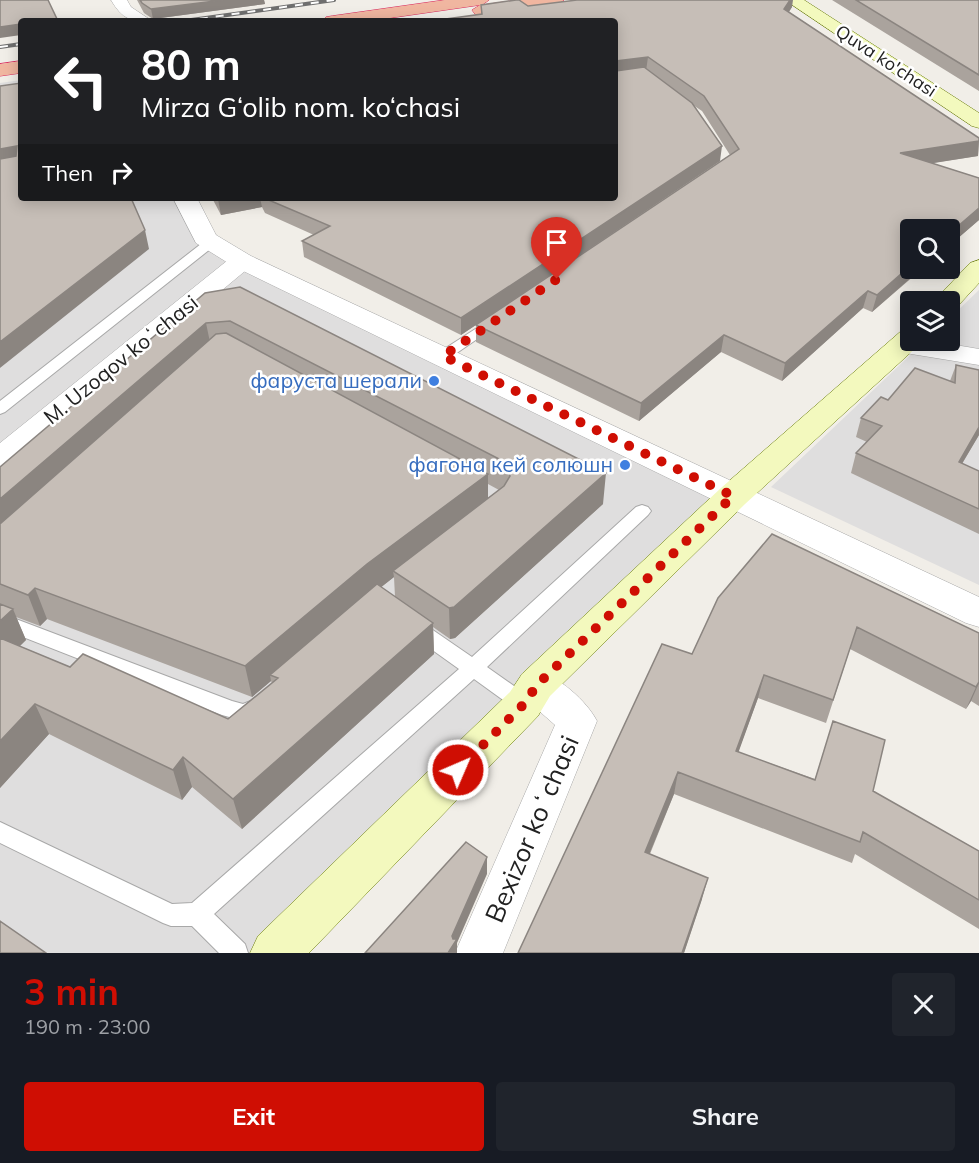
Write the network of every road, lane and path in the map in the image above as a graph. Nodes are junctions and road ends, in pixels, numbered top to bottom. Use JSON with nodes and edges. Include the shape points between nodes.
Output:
{"nodes":[{"id":1,"x":119,"y":0,"type":"edge"},
{"id":2,"x":481,"y":0,"type":"edge"},
{"id":3,"x":556,"y":0,"type":"edge"},
{"id":4,"x":793,"y":0,"type":"edge"},
{"id":5,"x":139,"y":18,"type":"edge"},
{"id":6,"x":353,"y":18,"type":"edge"},
{"id":7,"x":429,"y":18,"type":"edge"},
{"id":8,"x":18,"y":67,"type":"edge"},
{"id":9,"x":0,"y":70,"type":"edge"},
{"id":10,"x":18,"y":80,"type":"edge"},
{"id":11,"x":0,"y":83,"type":"edge"},
{"id":12,"x":979,"y":122,"type":"edge"},
{"id":13,"x":186,"y":201,"type":"edge"},
{"id":14,"x":210,"y":243,"type":"junction"},
{"id":15,"x":242,"y":261,"type":"junction"},
{"id":16,"x":979,"y":268,"type":"edge"},
{"id":17,"x":957,"y":291,"type":"edge"},
{"id":18,"x":502,"y":316,"type":"edge"},
{"id":19,"x":900,"y":348,"type":"edge"},
{"id":20,"x":950,"y":351,"type":"edge"},
{"id":21,"x":443,"y":356,"type":"junction"},
{"id":22,"x":979,"y":357,"type":"edge"},
{"id":23,"x":0,"y":409,"type":"edge"},
{"id":24,"x":0,"y":459,"type":"edge"},
{"id":25,"x":733,"y":496,"type":"junction"},
{"id":26,"x":642,"y":512,"type":"dead end"},
{"id":27,"x":979,"y":613,"type":"edge"},
{"id":28,"x":398,"y":615,"type":"edge"},
{"id":29,"x":0,"y":620,"type":"edge"},
{"id":30,"x":473,"y":668,"type":"junction"},
{"id":31,"x":530,"y":694,"type":"junction"},
{"id":32,"x":267,"y":698,"type":"edge"},
{"id":33,"x":0,"y":832,"type":"edge"},
{"id":34,"x":197,"y":914,"type":"junction"},
{"id":35,"x":236,"y":953,"type":"edge"},
{"id":36,"x":275,"y":953,"type":"edge"},
{"id":37,"x":479,"y":953,"type":"edge"}],
"edges":[{"from":1,"to":5,"type":"street","via":[[125,10]]},
{"from":2,"to":6,"type":"highway"},
{"from":3,"to":7,"type":"highway"},
{"from":4,"to":12,"type":"main road","name":"Quva ko'chasi"},
{"from":8,"to":9,"type":"highway"},
{"from":10,"to":11,"type":"highway"},
{"from":13,"to":14,"type":"street"},
{"from":14,"to":15,"type":"street"},
{"from":14,"to":23,"type":"lane"},
{"from":15,"to":21,"type":"street"},
{"from":15,"to":24,"type":"street","name":"M. Uzoqov koʻchasi"},
{"from":16,"to":17,"type":"main road"},
{"from":18,"to":21,"type":"lane"},
{"from":19,"to":25,"type":"main road"},
{"from":20,"to":22,"type":"street"},
{"from":21,"to":25,"type":"street"},
{"from":25,"to":27,"type":"street"},
{"from":25,"to":31,"type":"main road"},
{"from":26,"to":30,"type":"lane"},
{"from":28,"to":30,"type":"lane"},
{"from":29,"to":32,"type":"lane","via":[[230,709],[244,712]]},
{"from":30,"to":31,"type":"lane"},
{"from":30,"to":34,"type":"lane"},
{"from":31,"to":36,"type":"main road"},
{"from":31,"to":37,"type":"street","name":"Bexizor koʻchasi","via":[[577,721]]},
{"from":33,"to":34,"type":"lane","via":[[171,915]]},
{"from":34,"to":35,"type":"lane"}]}
